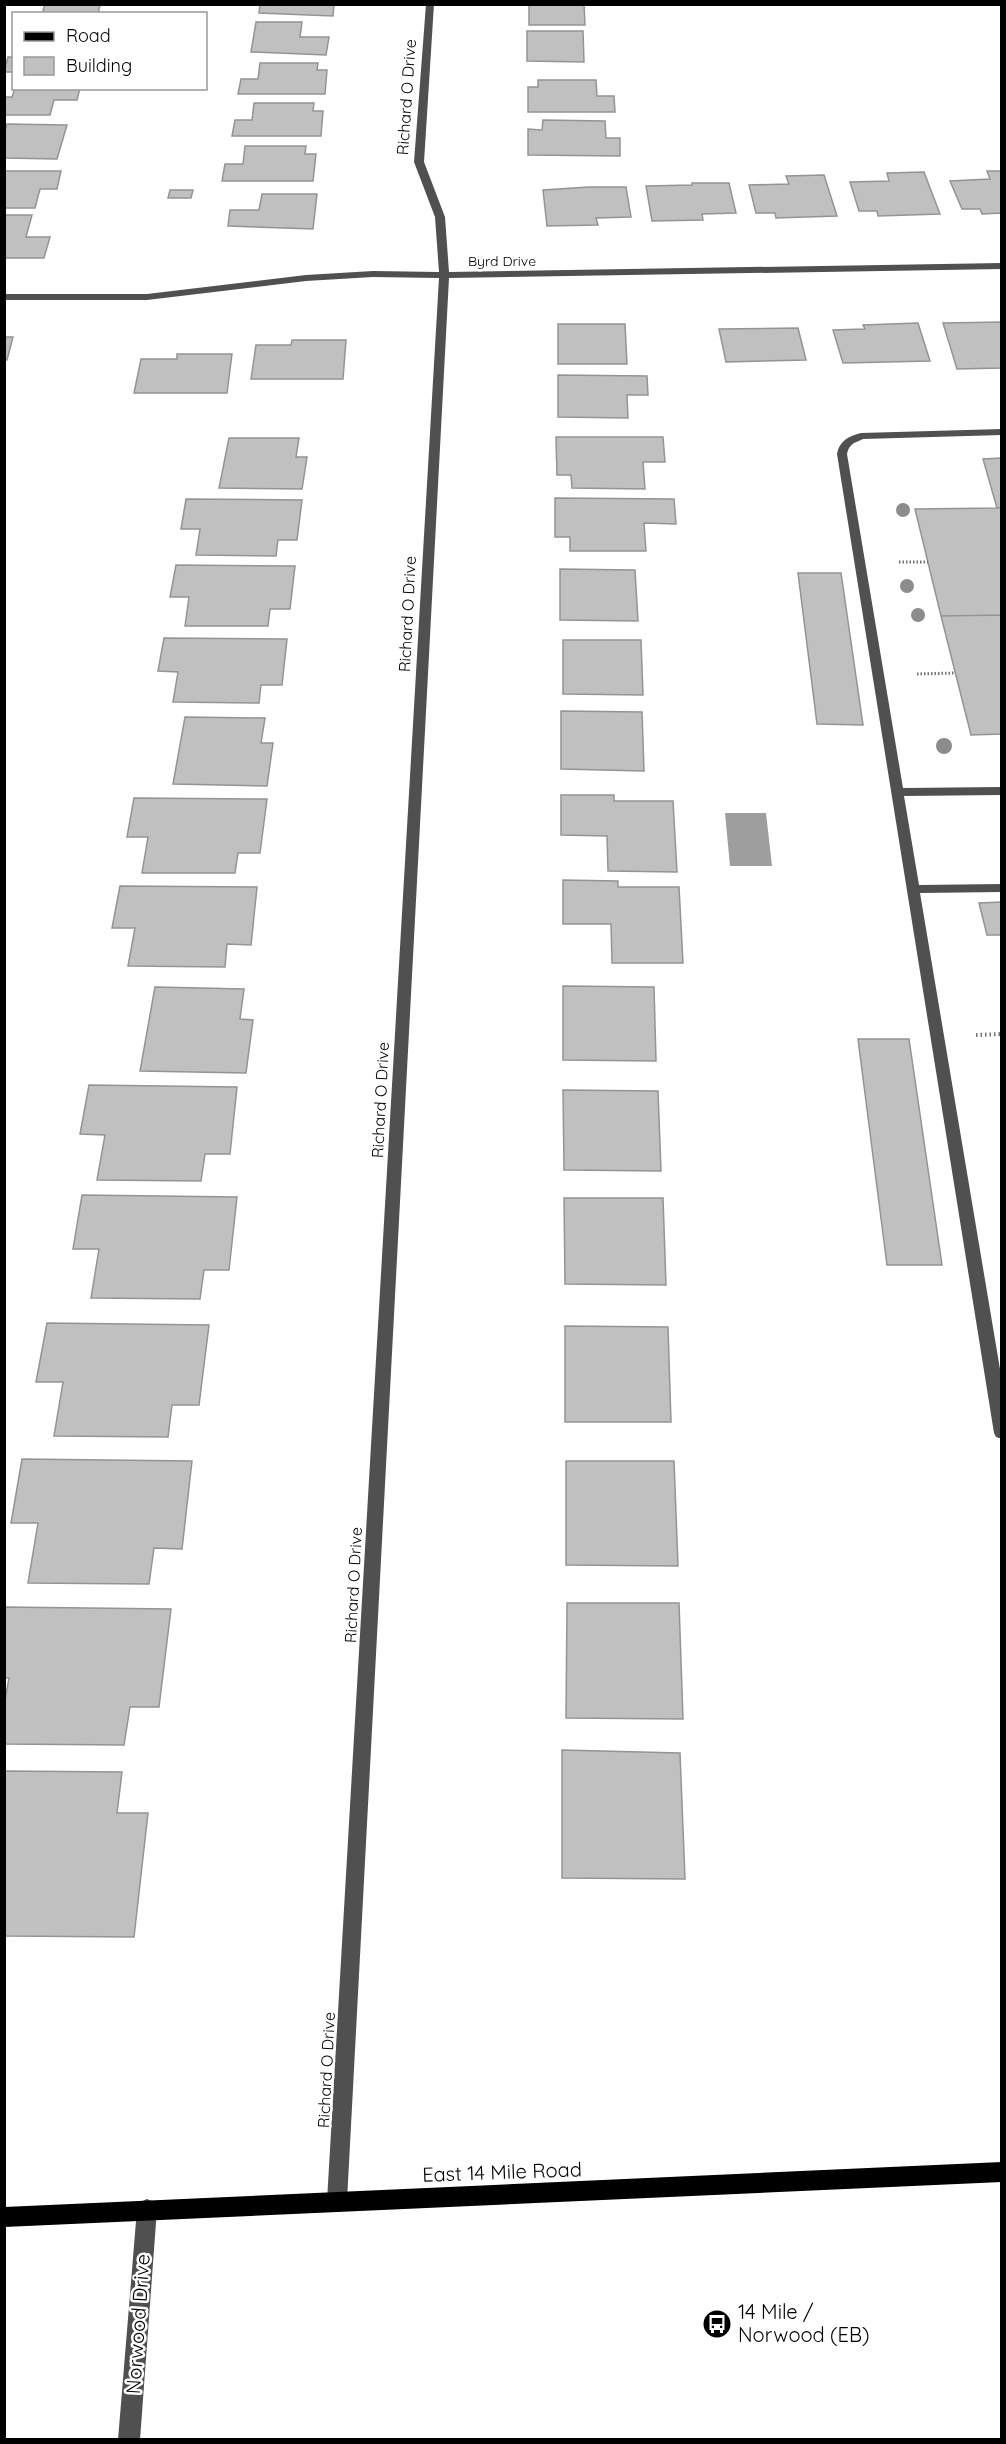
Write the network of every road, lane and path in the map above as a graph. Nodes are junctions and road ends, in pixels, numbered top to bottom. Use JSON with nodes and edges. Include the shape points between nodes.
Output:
{"nodes":[{"id":1,"x":430,"y":4,"type":"edge"},
{"id":2,"x":1002,"y":266,"type":"edge"},
{"id":3,"x":444,"y":274,"type":"junction"},
{"id":4,"x":4,"y":297,"type":"edge"},
{"id":5,"x":1002,"y":432,"type":"edge"},
{"id":6,"x":895,"y":562,"type":"dead end"},
{"id":7,"x":928,"y":562,"type":"dead end"},
{"id":8,"x":955,"y":673,"type":"dead end"},
{"id":9,"x":910,"y":674,"type":"dead end"},
{"id":10,"x":1002,"y":790,"type":"edge"},
{"id":11,"x":897,"y":792,"type":"junction"},
{"id":12,"x":1002,"y":888,"type":"edge"},
{"id":13,"x":912,"y":889,"type":"junction"},
{"id":14,"x":1002,"y":1034,"type":"edge"},
{"id":15,"x":969,"y":1035,"type":"dead end"},
{"id":16,"x":1002,"y":1433,"type":"edge"},
{"id":17,"x":1002,"y":2172,"type":"edge"},
{"id":18,"x":337,"y":2201,"type":"junction"},
{"id":19,"x":147,"y":2209,"type":"junction"},
{"id":20,"x":4,"y":2217,"type":"edge"},
{"id":21,"x":129,"y":2439,"type":"edge"}],
"edges":[{"from":1,"to":3,"type":"street","name":"Richard O Drive","via":[[419,162],[440,217]]},
{"from":2,"to":3,"type":"street","name":"Byrd Drive"},
{"from":3,"to":4,"type":"street","name":"Byrd Drive","via":[[336,275],[147,297]]},
{"from":3,"to":18,"type":"street","name":"Richard O Drive"},
{"from":5,"to":11,"type":"street","via":[[861,436],[843,447]]},
{"from":6,"to":7,"type":"path"},
{"from":8,"to":9,"type":"path"},
{"from":10,"to":11,"type":"street"},
{"from":11,"to":13,"type":"street"},
{"from":12,"to":13,"type":"street"},
{"from":13,"to":16,"type":"street"},
{"from":14,"to":15,"type":"path"},
{"from":17,"to":18,"type":"main road","name":"East 14 Mile Road"},
{"from":18,"to":19,"type":"main road","name":"East 14 Mile Road"},
{"from":19,"to":20,"type":"main road","name":"East 14 Mile Road"},
{"from":19,"to":21,"type":"street","name":"Norwood Drive"}]}
